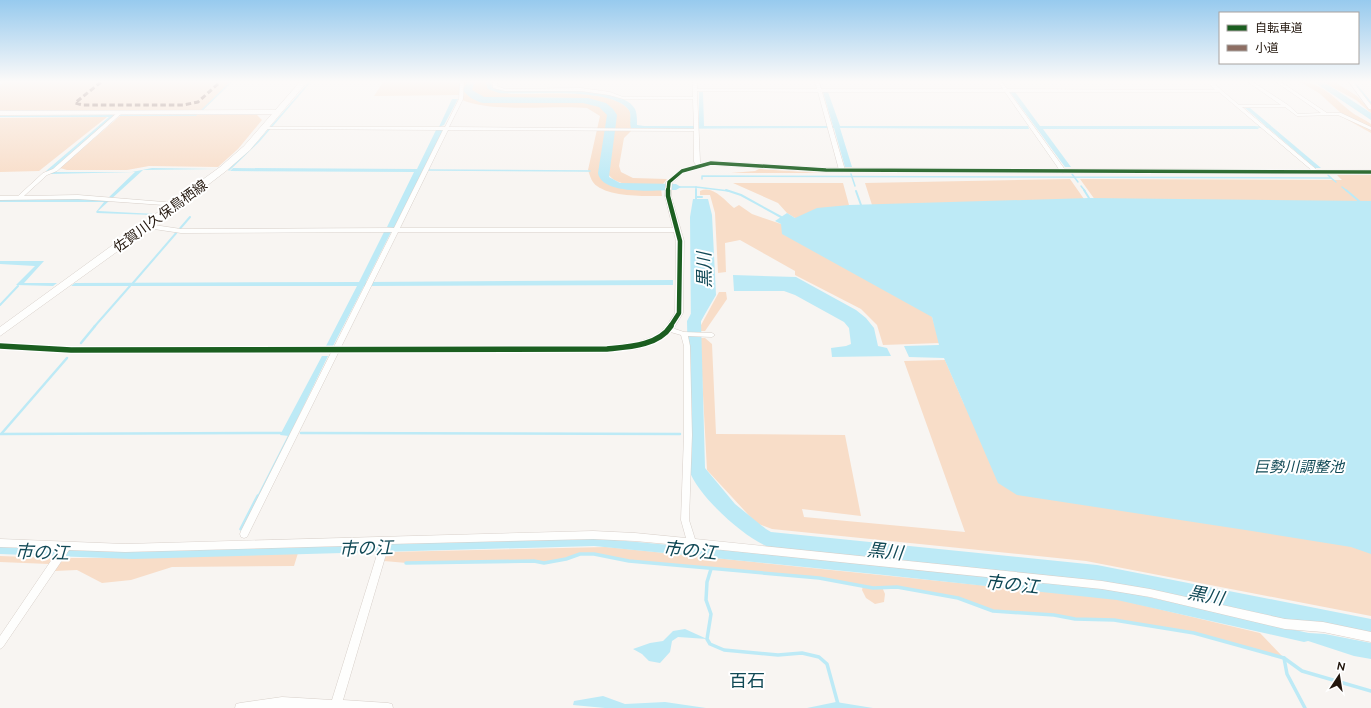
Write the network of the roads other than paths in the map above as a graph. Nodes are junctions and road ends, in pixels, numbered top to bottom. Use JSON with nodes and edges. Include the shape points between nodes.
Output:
{"nodes":[{"id":1,"x":118,"y":115,"type":"edge"},
{"id":2,"x":274,"y":115,"type":"edge"},
{"id":3,"x":453,"y":115,"type":"edge"},
{"id":4,"x":696,"y":115,"type":"edge"},
{"id":5,"x":827,"y":115,"type":"edge"},
{"id":6,"x":1025,"y":115,"type":"edge"},
{"id":7,"x":1249,"y":115,"type":"edge"},
{"id":8,"x":1341,"y":115,"type":"edge"},
{"id":9,"x":268,"y":128,"type":"junction"},
{"id":10,"x":447,"y":128,"type":"junction"},
{"id":11,"x":696,"y":128,"type":"junction"},
{"id":12,"x":1371,"y":129,"type":"edge"},
{"id":13,"x":699,"y":165,"type":"junction"},
{"id":14,"x":842,"y":170,"type":"junction"},
{"id":15,"x":1063,"y":171,"type":"junction"},
{"id":16,"x":1315,"y":172,"type":"junction"},
{"id":17,"x":1371,"y":172,"type":"edge"},
{"id":18,"x":0,"y":198,"type":"edge"},
{"id":19,"x":19,"y":198,"type":"junction"},
{"id":20,"x":176,"y":205,"type":"junction"},
{"id":21,"x":147,"y":226,"type":"junction"},
{"id":22,"x":396,"y":230,"type":"junction"},
{"id":23,"x":677,"y":230,"type":"junction"},
{"id":24,"x":669,"y":329,"type":"junction"},
{"id":25,"x":0,"y":332,"type":"edge"},
{"id":26,"x":684,"y":334,"type":"junction"},
{"id":27,"x":712,"y":335,"type":"dead end"},
{"id":28,"x":0,"y":346,"type":"edge"},
{"id":29,"x":337,"y":350,"type":"junction"},
{"id":30,"x":244,"y":534,"type":"dead end"},
{"id":31,"x":386,"y":541,"type":"junction"},
{"id":32,"x":0,"y":543,"type":"edge"},
{"id":33,"x":692,"y":544,"type":"junction"},
{"id":34,"x":67,"y":545,"type":"junction"},
{"id":35,"x":1371,"y":637,"type":"edge"},
{"id":36,"x":0,"y":644,"type":"edge"},
{"id":37,"x":335,"y":706,"type":"edge"},
{"id":38,"x":240,"y":708,"type":"edge"},
{"id":39,"x":388,"y":708,"type":"edge"}],
"edges":[{"from":1,"to":19,"type":"street"},
{"from":2,"to":9,"type":"main road","name":"佐賀川久保鳥栖線"},
{"from":3,"to":10,"type":"street"},
{"from":4,"to":11,"type":"street"},
{"from":5,"to":14,"type":"street"},
{"from":6,"to":15,"type":"street"},
{"from":7,"to":16,"type":"street"},
{"from":8,"to":12,"type":"street"},
{"from":9,"to":10,"type":"street"},
{"from":9,"to":20,"type":"main road","name":"佐賀川久保鳥栖線"},
{"from":10,"to":11,"type":"street"},
{"from":10,"to":22,"type":"street"},
{"from":11,"to":13,"type":"street"},
{"from":13,"to":14,"type":"street","via":[[726,163],[792,169]]},
{"from":13,"to":23,"type":"street","via":[[682,171],[668,186]]},
{"from":14,"to":15,"type":"street"},
{"from":15,"to":16,"type":"street"},
{"from":16,"to":17,"type":"street"},
{"from":18,"to":19,"type":"street"},
{"from":19,"to":20,"type":"street","via":[[78,197]]},
{"from":20,"to":21,"type":"main road","name":"佐賀川久保鳥栖線"},
{"from":21,"to":22,"type":"street","via":[[179,230]]},
{"from":21,"to":25,"type":"main road","name":"佐賀川久保鳥栖線"},
{"from":22,"to":23,"type":"street"},
{"from":22,"to":29,"type":"street"},
{"from":23,"to":24,"type":"street","via":[[680,263],[679,313]]},
{"from":24,"to":26,"type":"street"},
{"from":24,"to":29,"type":"street","via":[[650,342],[624,349]]},
{"from":26,"to":27,"type":"street"},
{"from":26,"to":33,"type":"street","via":[[687,346],[688,435],[685,520]]},
{"from":28,"to":29,"type":"street","via":[[71,350]]},
{"from":29,"to":30,"type":"street"},
{"from":31,"to":33,"type":"street","via":[[593,535]]},
{"from":31,"to":34,"type":"street","via":[[125,548]]},
{"from":31,"to":37,"type":"street"},
{"from":32,"to":34,"type":"street"},
{"from":33,"to":35,"type":"street","via":[[1102,585],[1150,593],[1285,624],[1323,627]]},
{"from":34,"to":36,"type":"street"},
{"from":37,"to":38,"type":"street","via":[[282,702]]},
{"from":37,"to":39,"type":"street"}]}
